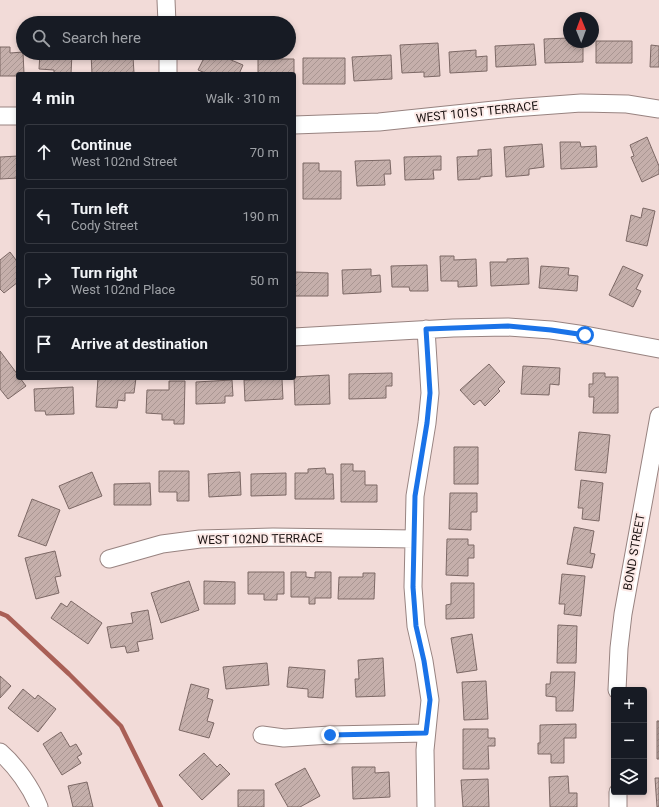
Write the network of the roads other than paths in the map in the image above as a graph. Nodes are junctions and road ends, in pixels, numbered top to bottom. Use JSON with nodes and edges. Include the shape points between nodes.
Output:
{"nodes":[{"id":1,"x":166,"y":0,"type":"edge"},
{"id":2,"x":167,"y":16,"type":"edge"},
{"id":3,"x":168,"y":60,"type":"edge"},
{"id":4,"x":168,"y":72,"type":"edge"},
{"id":5,"x":659,"y":109,"type":"edge"},
{"id":6,"x":0,"y":116,"type":"edge"},
{"id":7,"x":16,"y":116,"type":"edge"},
{"id":8,"x":296,"y":125,"type":"edge"},
{"id":9,"x":426,"y":329,"type":"junction"},
{"id":10,"x":296,"y":337,"type":"edge"},
{"id":11,"x":659,"y":349,"type":"edge"},
{"id":12,"x":659,"y":416,"type":"edge"},
{"id":13,"x":414,"y":540,"type":"junction"},
{"id":14,"x":109,"y":559,"type":"dead end"},
{"id":15,"x":617,"y":687,"type":"edge"},
{"id":16,"x":426,"y":733,"type":"junction"},
{"id":17,"x":262,"y":736,"type":"dead end"},
{"id":18,"x":0,"y":752,"type":"edge"},
{"id":19,"x":618,"y":795,"type":"edge"},
{"id":20,"x":39,"y":807,"type":"edge"},
{"id":21,"x":426,"y":807,"type":"edge"},
{"id":22,"x":618,"y":807,"type":"edge"}],
"edges":[{"from":1,"to":2,"type":"street"},
{"from":3,"to":4,"type":"street"},
{"from":5,"to":8,"type":"street","name":"WEST 101ST TERRACE","via":[[627,104],[581,103],[379,122]]},
{"from":6,"to":7,"type":"street"},
{"from":9,"to":10,"type":"street"},
{"from":9,"to":11,"type":"street","via":[[508,326],[585,335]]},
{"from":9,"to":13,"type":"street","via":[[430,393],[415,496]]},
{"from":12,"to":15,"type":"street","name":"BOND STREET","via":[[623,614]]},
{"from":13,"to":14,"type":"street","name":"WEST 102ND TERRACE","via":[[273,537],[200,539],[162,544]]},
{"from":13,"to":16,"type":"street","via":[[416,626],[430,700]]},
{"from":16,"to":17,"type":"street","via":[[284,738]]},
{"from":16,"to":21,"type":"street"},
{"from":18,"to":20,"type":"street","via":[[16,769],[36,798]]},
{"from":19,"to":22,"type":"street"}]}
